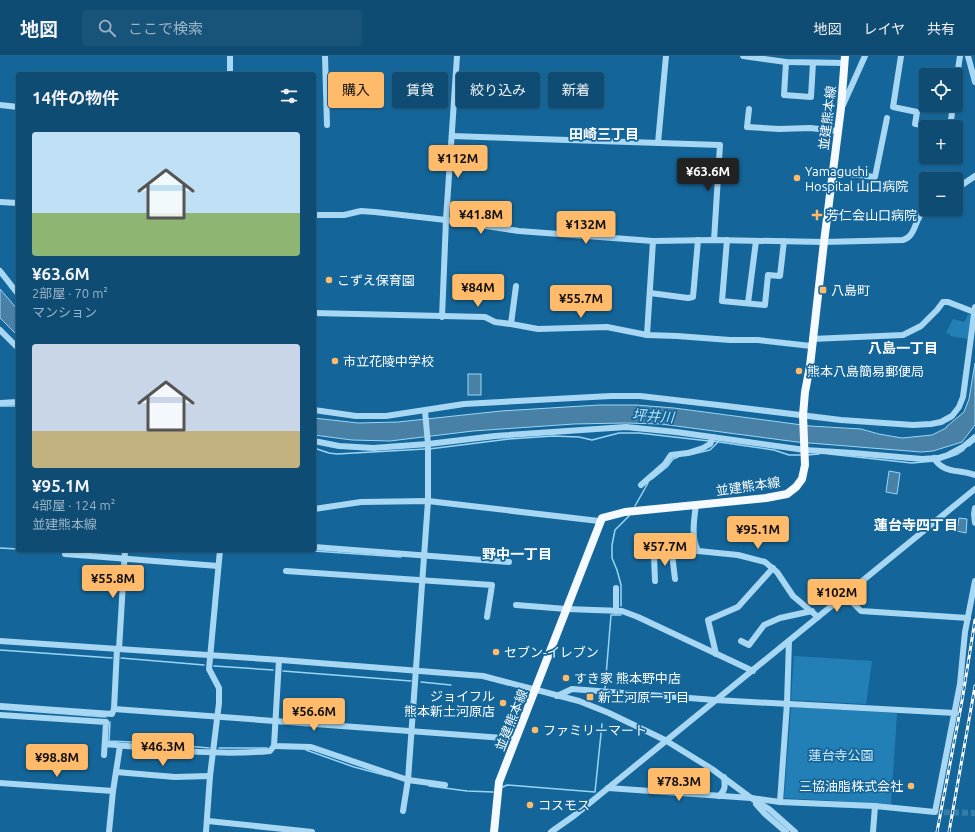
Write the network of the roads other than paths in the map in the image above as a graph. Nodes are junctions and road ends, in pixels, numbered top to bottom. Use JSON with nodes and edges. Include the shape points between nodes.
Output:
{"nodes":[{"id":1,"x":230,"y":56,"type":"edge"},
{"id":2,"x":325,"y":56,"type":"edge"},
{"id":3,"x":457,"y":56,"type":"edge"},
{"id":4,"x":666,"y":56,"type":"edge"},
{"id":5,"x":743,"y":56,"type":"edge"},
{"id":6,"x":866,"y":56,"type":"edge"},
{"id":7,"x":901,"y":56,"type":"edge"},
{"id":8,"x":960,"y":56,"type":"edge"},
{"id":9,"x":968,"y":56,"type":"edge"},
{"id":10,"x":845,"y":59,"type":"edge"},
{"id":11,"x":786,"y":62,"type":"junction"},
{"id":12,"x":813,"y":63,"type":"junction"},
{"id":13,"x":958,"y":68,"type":"edge"},
{"id":14,"x":230,"y":72,"type":"edge"},
{"id":15,"x":975,"y":82,"type":"edge"},
{"id":16,"x":0,"y":105,"type":"edge"},
{"id":17,"x":16,"y":107,"type":"edge"},
{"id":18,"x":841,"y":108,"type":"junction"},
{"id":19,"x":749,"y":109,"type":"dead end"},
{"id":20,"x":887,"y":118,"type":"dead end"},
{"id":21,"x":919,"y":124,"type":"edge"},
{"id":22,"x":327,"y":125,"type":"dead end"},
{"id":23,"x":838,"y":131,"type":"junction"},
{"id":24,"x":452,"y":136,"type":"junction"},
{"id":25,"x":658,"y":143,"type":"junction"},
{"id":26,"x":832,"y":172,"type":"junction"},
{"id":27,"x":975,"y":176,"type":"edge"},
{"id":28,"x":963,"y":184,"type":"edge"},
{"id":29,"x":0,"y":202,"type":"edge"},
{"id":30,"x":16,"y":203,"type":"edge"},
{"id":31,"x":316,"y":214,"type":"edge"},
{"id":32,"x":919,"y":216,"type":"edge"},
{"id":33,"x":446,"y":220,"type":"junction"},
{"id":34,"x":698,"y":240,"type":"junction"},
{"id":35,"x":714,"y":240,"type":"junction"},
{"id":36,"x":727,"y":240,"type":"junction"},
{"id":37,"x":653,"y":241,"type":"junction"},
{"id":38,"x":756,"y":241,"type":"junction"},
{"id":39,"x":784,"y":241,"type":"junction"},
{"id":40,"x":824,"y":242,"type":"junction"},
{"id":41,"x":0,"y":271,"type":"edge"},
{"id":42,"x":516,"y":286,"type":"dead end"},
{"id":43,"x":16,"y":291,"type":"edge"},
{"id":44,"x":650,"y":293,"type":"junction"},
{"id":45,"x":748,"y":303,"type":"junction"},
{"id":46,"x":975,"y":310,"type":"edge"},
{"id":47,"x":316,"y":313,"type":"edge"},
{"id":48,"x":442,"y":317,"type":"junction"},
{"id":49,"x":511,"y":324,"type":"junction"},
{"id":50,"x":0,"y":330,"type":"edge"},
{"id":51,"x":647,"y":335,"type":"junction"},
{"id":52,"x":812,"y":342,"type":"junction"},
{"id":53,"x":16,"y":346,"type":"edge"},
{"id":54,"x":0,"y":402,"type":"edge"},
{"id":55,"x":16,"y":402,"type":"edge"},
{"id":56,"x":316,"y":410,"type":"edge"},
{"id":57,"x":425,"y":413,"type":"junction"},
{"id":58,"x":803,"y":415,"type":"junction"},
{"id":59,"x":713,"y":436,"type":"junction"},
{"id":60,"x":975,"y":437,"type":"edge"},
{"id":61,"x":316,"y":441,"type":"edge"},
{"id":62,"x":428,"y":442,"type":"junction"},
{"id":63,"x":805,"y":448,"type":"junction"},
{"id":64,"x":934,"y":458,"type":"junction"},
{"id":65,"x":975,"y":475,"type":"edge"},
{"id":66,"x":641,"y":485,"type":"dead end"},
{"id":67,"x":975,"y":492,"type":"edge"},
{"id":68,"x":428,"y":501,"type":"junction"},
{"id":69,"x":696,"y":505,"type":"junction"},
{"id":70,"x":316,"y":508,"type":"edge"},
{"id":71,"x":975,"y":508,"type":"edge"},
{"id":72,"x":599,"y":521,"type":"junction"},
{"id":73,"x":975,"y":523,"type":"edge"},
{"id":74,"x":316,"y":547,"type":"edge"},
{"id":75,"x":698,"y":551,"type":"junction"},
{"id":76,"x":125,"y":552,"type":"edge"},
{"id":77,"x":220,"y":552,"type":"edge"},
{"id":78,"x":65,"y":554,"type":"dead end"},
{"id":79,"x":672,"y":554,"type":"junction"},
{"id":80,"x":424,"y":555,"type":"junction"},
{"id":81,"x":125,"y":558,"type":"junction"},
{"id":82,"x":509,"y":562,"type":"dead end"},
{"id":83,"x":218,"y":566,"type":"junction"},
{"id":84,"x":773,"y":568,"type":"junction"},
{"id":85,"x":286,"y":571,"type":"dead end"},
{"id":86,"x":675,"y":579,"type":"dead end"},
{"id":87,"x":423,"y":580,"type":"junction"},
{"id":88,"x":655,"y":581,"type":"dead end"},
{"id":89,"x":975,"y":581,"type":"edge"},
{"id":90,"x":616,"y":588,"type":"dead end"},
{"id":91,"x":845,"y":595,"type":"junction"},
{"id":92,"x":516,"y":605,"type":"dead end"},
{"id":93,"x":566,"y":609,"type":"junction"},
{"id":94,"x":616,"y":611,"type":"junction"},
{"id":95,"x":812,"y":611,"type":"junction"},
{"id":96,"x":487,"y":617,"type":"dead end"},
{"id":97,"x":818,"y":617,"type":"junction"},
{"id":98,"x":968,"y":618,"type":"junction"},
{"id":99,"x":0,"y":641,"type":"edge"},
{"id":100,"x":741,"y":641,"type":"dead end"},
{"id":101,"x":789,"y":642,"type":"junction"},
{"id":102,"x":118,"y":649,"type":"junction"},
{"id":103,"x":716,"y":654,"type":"junction"},
{"id":104,"x":210,"y":656,"type":"junction"},
{"id":105,"x":279,"y":660,"type":"junction"},
{"id":106,"x":417,"y":670,"type":"junction"},
{"id":107,"x":753,"y":671,"type":"junction"},
{"id":108,"x":536,"y":689,"type":"junction"},
{"id":109,"x":557,"y":696,"type":"junction"},
{"id":110,"x":715,"y":700,"type":"junction"},
{"id":111,"x":787,"y":703,"type":"junction"},
{"id":112,"x":0,"y":706,"type":"edge"},
{"id":113,"x":113,"y":711,"type":"junction"},
{"id":114,"x":955,"y":712,"type":"junction"},
{"id":115,"x":0,"y":715,"type":"edge"},
{"id":116,"x":218,"y":717,"type":"junction"},
{"id":117,"x":275,"y":720,"type":"junction"},
{"id":118,"x":106,"y":722,"type":"junction"},
{"id":119,"x":412,"y":730,"type":"junction"},
{"id":120,"x":516,"y":739,"type":"junction"},
{"id":121,"x":666,"y":740,"type":"junction"},
{"id":122,"x":105,"y":744,"type":"junction"},
{"id":123,"x":120,"y":746,"type":"junction"},
{"id":124,"x":274,"y":746,"type":"junction"},
{"id":125,"x":213,"y":752,"type":"junction"},
{"id":126,"x":104,"y":755,"type":"dead end"},
{"id":127,"x":116,"y":772,"type":"junction"},
{"id":128,"x":210,"y":776,"type":"junction"},
{"id":129,"x":724,"y":777,"type":"junction"},
{"id":130,"x":408,"y":780,"type":"junction"},
{"id":131,"x":0,"y":783,"type":"edge"},
{"id":132,"x":445,"y":785,"type":"dead end"},
{"id":133,"x":608,"y":788,"type":"junction"},
{"id":134,"x":113,"y":791,"type":"junction"},
{"id":135,"x":719,"y":796,"type":"junction"},
{"id":136,"x":751,"y":798,"type":"junction"},
{"id":137,"x":780,"y":802,"type":"junction"},
{"id":138,"x":874,"y":806,"type":"junction"},
{"id":139,"x":403,"y":811,"type":"dead end"},
{"id":140,"x":208,"y":821,"type":"junction"},
{"id":141,"x":782,"y":831,"type":"edge"},
{"id":142,"x":109,"y":832,"type":"edge"},
{"id":143,"x":206,"y":832,"type":"edge"},
{"id":144,"x":312,"y":832,"type":"edge"},
{"id":145,"x":494,"y":832,"type":"edge"},
{"id":146,"x":551,"y":832,"type":"edge"},
{"id":147,"x":795,"y":832,"type":"edge"},
{"id":148,"x":872,"y":832,"type":"edge"}],
"edges":[{"from":1,"to":14,"type":"street"},
{"from":2,"to":22,"type":"street"},
{"from":3,"to":24,"type":"street"},
{"from":4,"to":25,"type":"street"},
{"from":5,"to":11,"type":"street"},
{"from":6,"to":18,"type":"street"},
{"from":7,"to":21,"type":"street","via":[[893,107],[917,112],[915,124]]},
{"from":8,"to":13,"type":"street"},
{"from":9,"to":15,"type":"street"},
{"from":10,"to":12,"type":"street"},
{"from":10,"to":18,"type":"main road","name":"並建熊本線"},
{"from":11,"to":12,"type":"street"},
{"from":11,"to":12,"type":"street","via":[[784,95],[811,97]]},
{"from":16,"to":17,"type":"street"},
{"from":18,"to":23,"type":"main road","name":"並建熊本線"},
{"from":19,"to":23,"type":"street","via":[[747,127]]},
{"from":20,"to":26,"type":"street","via":[[875,177]]},
{"from":23,"to":26,"type":"main road","name":"並建熊本線"},
{"from":24,"to":25,"type":"street"},
{"from":24,"to":33,"type":"street"},
{"from":25,"to":35,"type":"street","via":[[720,145]]},
{"from":26,"to":40,"type":"main road","name":"並建熊本線"},
{"from":27,"to":28,"type":"street"},
{"from":29,"to":30,"type":"street"},
{"from":31,"to":33,"type":"street","via":[[344,215],[362,211]]},
{"from":32,"to":40,"type":"street","via":[[907,238]]},
{"from":33,"to":37,"type":"street","via":[[519,231]]},
{"from":33,"to":48,"type":"street"},
{"from":34,"to":35,"type":"street"},
{"from":34,"to":37,"type":"street"},
{"from":34,"to":44,"type":"street","via":[[693,297]]},
{"from":35,"to":36,"type":"street"},
{"from":36,"to":38,"type":"street"},
{"from":36,"to":45,"type":"street","via":[[722,300]]},
{"from":37,"to":44,"type":"street"},
{"from":38,"to":39,"type":"street"},
{"from":38,"to":45,"type":"street"},
{"from":39,"to":40,"type":"street"},
{"from":39,"to":45,"type":"street","via":[[780,276],[768,275],[765,305]]},
{"from":40,"to":52,"type":"main road","name":"並建熊本線"},
{"from":41,"to":43,"type":"street"},
{"from":42,"to":49,"type":"street"},
{"from":44,"to":51,"type":"street"},
{"from":46,"to":52,"type":"street","via":[[943,302],[921,326],[903,335]]},
{"from":46,"to":58,"type":"street","via":[[963,397],[952,416],[941,422],[913,425]]},
{"from":47,"to":48,"type":"street"},
{"from":48,"to":49,"type":"street","via":[[485,317],[495,322]]},
{"from":49,"to":51,"type":"street","via":[[538,329],[607,328]]},
{"from":50,"to":53,"type":"street"},
{"from":51,"to":52,"type":"street"},
{"from":52,"to":58,"type":"main road","name":"並建熊本線"},
{"from":54,"to":55,"type":"street"},
{"from":56,"to":57,"type":"street","via":[[356,416]]},
{"from":57,"to":58,"type":"street","via":[[464,404],[612,396],[662,398]]},
{"from":57,"to":62,"type":"street"},
{"from":58,"to":63,"type":"main road","name":"並建熊本線"},
{"from":59,"to":62,"type":"street","via":[[626,427]]},
{"from":59,"to":63,"type":"street"},
{"from":59,"to":66,"type":"street","via":[[710,444],[703,448],[671,455],[665,464]]},
{"from":60,"to":64,"type":"street","via":[[954,452]]},
{"from":61,"to":62,"type":"street","via":[[373,448]]},
{"from":62,"to":68,"type":"street"},
{"from":63,"to":64,"type":"street","via":[[910,459]]},
{"from":63,"to":69,"type":"main road","name":"並建熊本線","via":[[802,479],[787,494]]},
{"from":64,"to":65,"type":"street","via":[[938,465],[945,469]]},
{"from":67,"to":91,"type":"street"},
{"from":68,"to":70,"type":"street","via":[[361,502]]},
{"from":68,"to":72,"type":"street"},
{"from":68,"to":80,"type":"street"},
{"from":69,"to":72,"type":"main road","name":"並建熊本線","via":[[618,513]]},
{"from":69,"to":75,"type":"street","via":[[694,524]]},
{"from":71,"to":73,"type":"street"},
{"from":72,"to":93,"type":"main road","name":"並建熊本線"},
{"from":74,"to":80,"type":"street"},
{"from":75,"to":79,"type":"street"},
{"from":75,"to":84,"type":"street","via":[[753,558]]},
{"from":76,"to":81,"type":"street"},
{"from":77,"to":83,"type":"street"},
{"from":78,"to":81,"type":"street"},
{"from":79,"to":86,"type":"street"},
{"from":79,"to":88,"type":"street","via":[[651,556]]},
{"from":80,"to":82,"type":"street"},
{"from":80,"to":87,"type":"street"},
{"from":81,"to":83,"type":"street"},
{"from":81,"to":102,"type":"street"},
{"from":83,"to":104,"type":"street"},
{"from":84,"to":95,"type":"street","via":[[793,596]]},
{"from":84,"to":103,"type":"street","via":[[738,607],[708,620]]},
{"from":85,"to":87,"type":"street"},
{"from":87,"to":96,"type":"street","via":[[492,585]]},
{"from":87,"to":106,"type":"street"},
{"from":89,"to":98,"type":"street"},
{"from":90,"to":94,"type":"street"},
{"from":91,"to":97,"type":"street"},
{"from":91,"to":98,"type":"street","via":[[861,611]]},
{"from":92,"to":93,"type":"street"},
{"from":93,"to":94,"type":"street"},
{"from":93,"to":108,"type":"main road","name":"並建熊本線"},
{"from":94,"to":103,"type":"street","via":[[638,617]]},
{"from":95,"to":97,"type":"street"},
{"from":95,"to":100,"type":"street","via":[[780,618],[764,625],[749,645]]},
{"from":97,"to":101,"type":"street"},
{"from":98,"to":114,"type":"street"},
{"from":99,"to":102,"type":"street"},
{"from":101,"to":107,"type":"street"},
{"from":101,"to":111,"type":"street"},
{"from":102,"to":104,"type":"street"},
{"from":102,"to":113,"type":"street"},
{"from":103,"to":107,"type":"street"},
{"from":104,"to":105,"type":"street"},
{"from":104,"to":116,"type":"street","via":[[209,669],[219,688]]},
{"from":105,"to":106,"type":"street"},
{"from":105,"to":117,"type":"street"},
{"from":106,"to":108,"type":"street","via":[[483,676]]},
{"from":106,"to":119,"type":"street"},
{"from":107,"to":110,"type":"street"},
{"from":108,"to":109,"type":"street"},
{"from":108,"to":120,"type":"main road","name":"並建熊本線"},
{"from":109,"to":110,"type":"street","via":[[572,689]]},
{"from":109,"to":121,"type":"street","via":[[609,712]]},
{"from":110,"to":111,"type":"street"},
{"from":110,"to":121,"type":"street"},
{"from":111,"to":114,"type":"street"},
{"from":111,"to":137,"type":"street"},
{"from":112,"to":113,"type":"street"},
{"from":113,"to":116,"type":"street"},
{"from":113,"to":118,"type":"street","via":[[112,719]]},
{"from":114,"to":138,"type":"street","via":[[935,812]]},
{"from":115,"to":118,"type":"street"},
{"from":116,"to":117,"type":"street"},
{"from":116,"to":125,"type":"street"},
{"from":117,"to":119,"type":"street"},
{"from":117,"to":124,"type":"street"},
{"from":118,"to":122,"type":"street"},
{"from":119,"to":120,"type":"street"},
{"from":119,"to":130,"type":"street"},
{"from":120,"to":145,"type":"main road","name":"並建熊本線","via":[[499,782]]},
{"from":121,"to":129,"type":"street"},
{"from":121,"to":133,"type":"street"},
{"from":122,"to":123,"type":"street"},
{"from":122,"to":126,"type":"street"},
{"from":123,"to":125,"type":"street"},
{"from":123,"to":127,"type":"street"},
{"from":124,"to":125,"type":"street","via":[[270,751],[246,754]]},
{"from":124,"to":130,"type":"street","via":[[311,747]]},
{"from":125,"to":128,"type":"street"},
{"from":127,"to":128,"type":"street","via":[[175,777]]},
{"from":127,"to":134,"type":"street"},
{"from":128,"to":140,"type":"street"},
{"from":129,"to":135,"type":"street","via":[[724,792]]},
{"from":129,"to":136,"type":"street"},
{"from":130,"to":132,"type":"street"},
{"from":130,"to":139,"type":"street"},
{"from":131,"to":134,"type":"street"},
{"from":133,"to":135,"type":"street"},
{"from":133,"to":146,"type":"street"},
{"from":134,"to":142,"type":"street"},
{"from":135,"to":136,"type":"street"},
{"from":136,"to":137,"type":"street"},
{"from":136,"to":141,"type":"street"},
{"from":136,"to":147,"type":"street","via":[[769,809]]},
{"from":137,"to":138,"type":"street"},
{"from":138,"to":148,"type":"street"},
{"from":140,"to":143,"type":"street"},
{"from":140,"to":144,"type":"street"}]}
